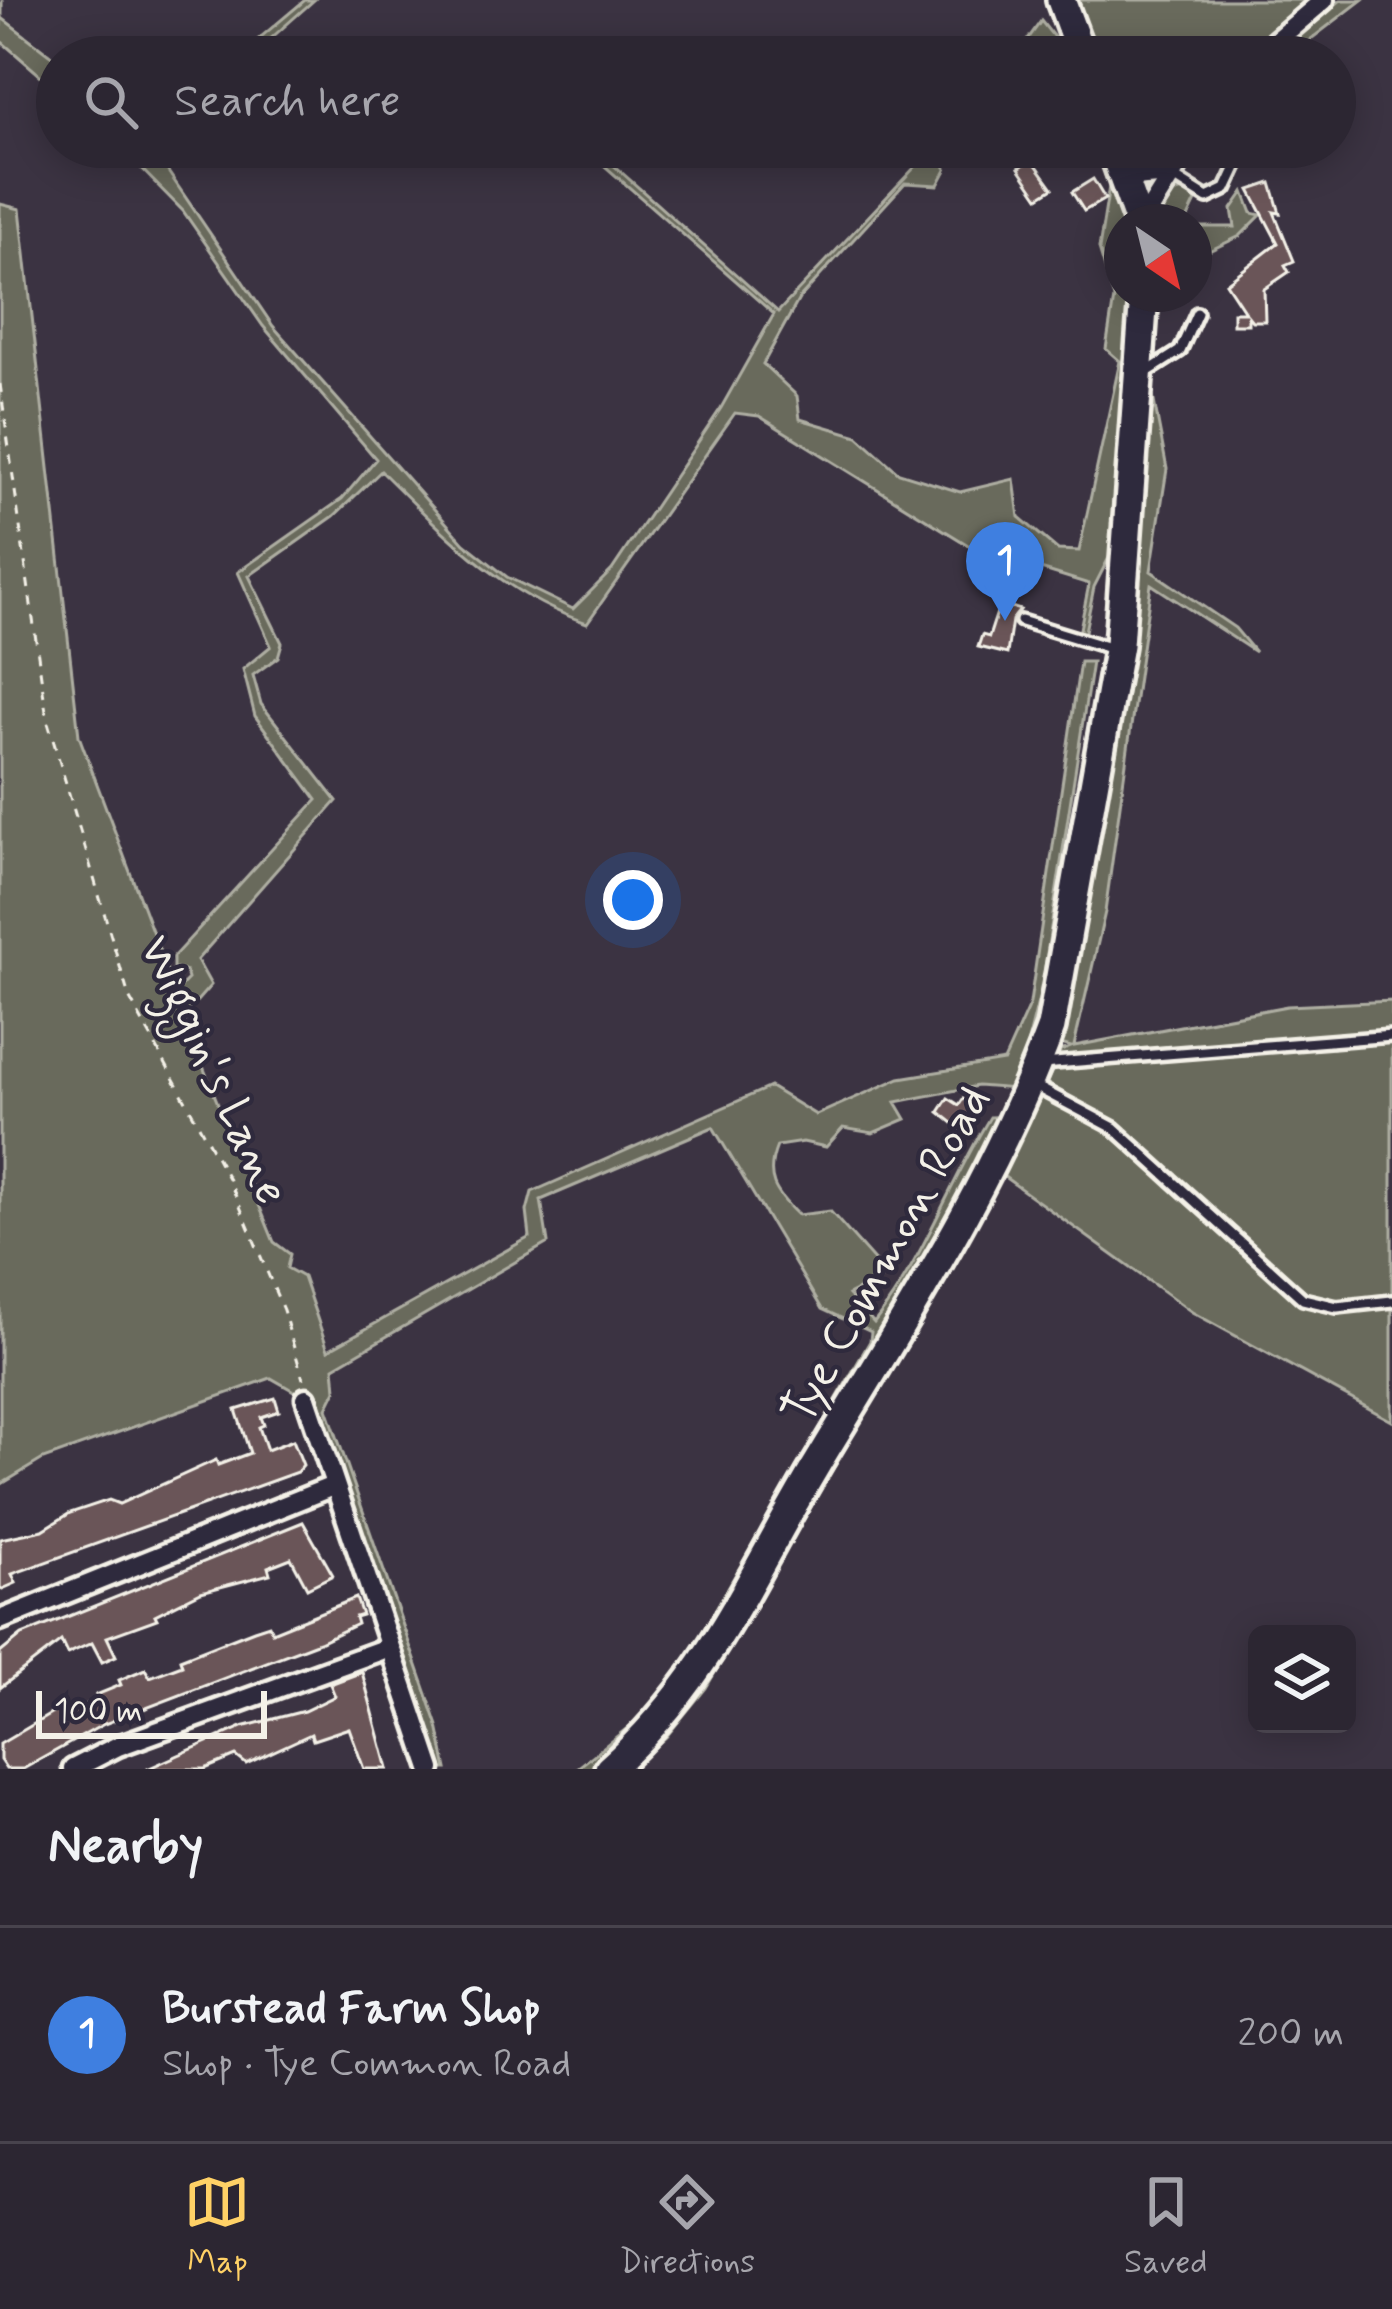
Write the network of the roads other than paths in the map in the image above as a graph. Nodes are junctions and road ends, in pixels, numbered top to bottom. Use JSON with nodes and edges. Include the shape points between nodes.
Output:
{"nodes":[{"id":1,"x":1061,"y":0,"type":"edge"},
{"id":2,"x":1324,"y":0,"type":"edge"},
{"id":3,"x":1071,"y":36,"type":"edge"},
{"id":4,"x":1282,"y":36,"type":"edge"},
{"id":5,"x":1119,"y":168,"type":"edge"},
{"id":6,"x":1173,"y":168,"type":"edge"},
{"id":7,"x":1236,"y":168,"type":"edge"},
{"id":8,"x":1168,"y":174,"type":"junction"},
{"id":9,"x":1123,"y":178,"type":"junction"},
{"id":10,"x":1133,"y":204,"type":"edge"},
{"id":11,"x":1150,"y":204,"type":"edge"},
{"id":12,"x":1143,"y":312,"type":"edge"},
{"id":13,"x":1197,"y":313,"type":"dead end"},
{"id":14,"x":1139,"y":376,"type":"junction"},
{"id":15,"x":1021,"y":621,"type":"dead end"},
{"id":16,"x":1118,"y":650,"type":"junction"},
{"id":17,"x":1392,"y":1036,"type":"edge"},
{"id":18,"x":1034,"y":1074,"type":"junction"},
{"id":19,"x":1392,"y":1301,"type":"edge"},
{"id":20,"x":306,"y":1398,"type":"road end"},
{"id":21,"x":333,"y":1486,"type":"junction"},
{"id":22,"x":0,"y":1620,"type":"edge"},
{"id":23,"x":387,"y":1648,"type":"junction"},
{"id":24,"x":73,"y":1769,"type":"edge"},
{"id":25,"x":431,"y":1769,"type":"edge"},
{"id":26,"x":609,"y":1769,"type":"edge"}],
"edges":[{"from":1,"to":3,"type":"street"},
{"from":2,"to":4,"type":"street"},
{"from":5,"to":9,"type":"street"},
{"from":6,"to":8,"type":"street"},
{"from":7,"to":8,"type":"lane","via":[[1226,189],[1208,198]]},
{"from":8,"to":9,"type":"street"},
{"from":8,"to":11,"type":"street"},
{"from":9,"to":10,"type":"street"},
{"from":12,"to":14,"type":"street","name":"Tye Common Road"},
{"from":13,"to":14,"type":"lane","via":[[1180,351]]},
{"from":14,"to":16,"type":"street","name":"Tye Common Road"},
{"from":15,"to":16,"type":"lane"},
{"from":16,"to":18,"type":"street","name":"Tye Common Road","via":[[1051,1027]]},
{"from":17,"to":18,"type":"lane"},
{"from":18,"to":19,"type":"lane","via":[[1114,1128],[1303,1299],[1337,1307]]},
{"from":18,"to":26,"type":"street","name":"Tye Common Road","via":[[955,1235],[692,1684]]},
{"from":20,"to":21,"type":"street"},
{"from":21,"to":22,"type":"street"},
{"from":21,"to":23,"type":"street"},
{"from":23,"to":24,"type":"street"},
{"from":23,"to":25,"type":"street"}]}
